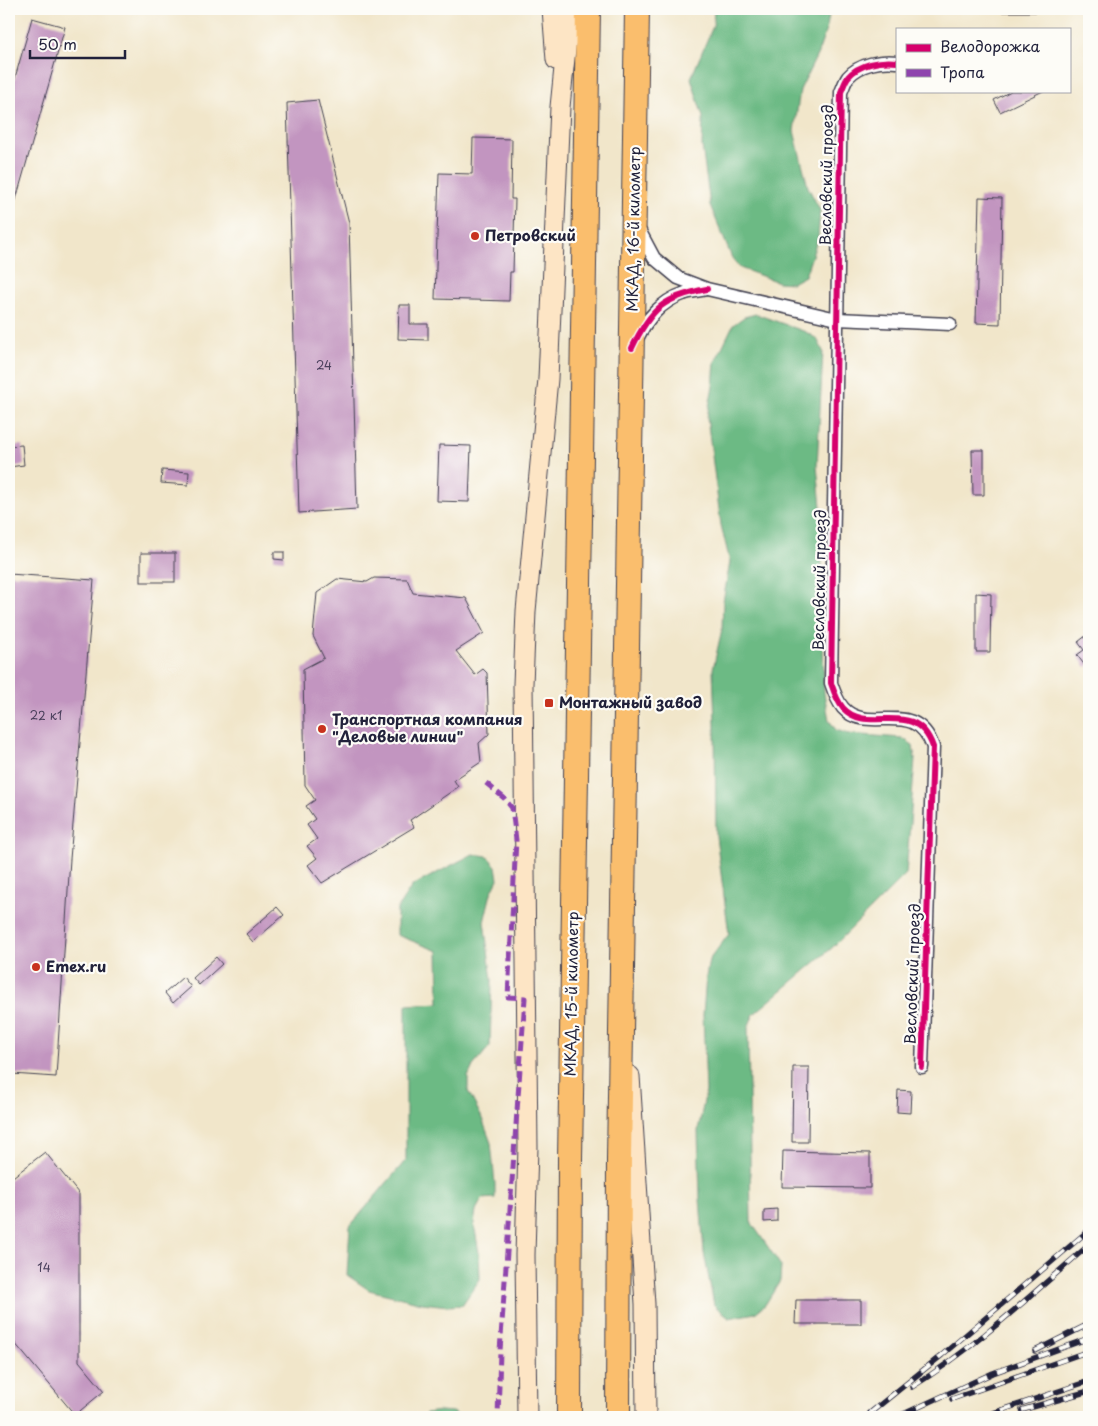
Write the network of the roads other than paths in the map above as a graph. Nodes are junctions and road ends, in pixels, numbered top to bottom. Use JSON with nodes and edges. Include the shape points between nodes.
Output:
{"nodes":[{"id":1,"x":552,"y":9,"type":"edge"},
{"id":2,"x":570,"y":9,"type":"edge"},
{"id":3,"x":588,"y":9,"type":"edge"},
{"id":4,"x":637,"y":9,"type":"edge"},
{"id":5,"x":896,"y":62,"type":"edge"},
{"id":6,"x":560,"y":107,"type":"junction"},
{"id":7,"x":634,"y":200,"type":"junction"},
{"id":8,"x":708,"y":289,"type":"junction"},
{"id":9,"x":837,"y":319,"type":"junction"},
{"id":10,"x":950,"y":324,"type":"dead end"},
{"id":11,"x":632,"y":348,"type":"junction"},
{"id":12,"x":622,"y":967,"type":"junction"},
{"id":13,"x":922,"y":1067,"type":"dead end"},
{"id":14,"x":527,"y":1417,"type":"edge"},
{"id":15,"x":569,"y":1417,"type":"edge"},
{"id":16,"x":618,"y":1417,"type":"edge"},
{"id":17,"x":646,"y":1417,"type":"edge"}],
"edges":[{"from":1,"to":6,"type":"main road"},
{"from":2,"to":6,"type":"main road"},
{"from":3,"to":15,"type":"highway","name":"МКАД, 15-й километр"},
{"from":4,"to":7,"type":"highway","name":"МКАД, 16-й километр"},
{"from":5,"to":9,"type":"street","name":"Весловский проезд","via":[[888,60],[861,67],[848,78],[841,92]]},
{"from":6,"to":14,"type":"main road","via":[[548,379],[526,611],[524,684]]},
{"from":7,"to":8,"type":"street","via":[[639,231],[654,258],[678,278]]},
{"from":7,"to":11,"type":"highway","name":"МКАД, 16-й километр"},
{"from":8,"to":9,"type":"street"},
{"from":8,"to":11,"type":"street","via":[[683,294],[660,306],[643,325]]},
{"from":9,"to":10,"type":"street"},
{"from":9,"to":13,"type":"street","name":"Весловский проезд","via":[[831,683],[844,709],[860,718],[912,721],[922,726],[933,747]]},
{"from":11,"to":12,"type":"highway","name":"МКАД, 16-й километр"},
{"from":12,"to":16,"type":"highway"},
{"from":12,"to":17,"type":"main road","via":[[645,1304]]}]}
